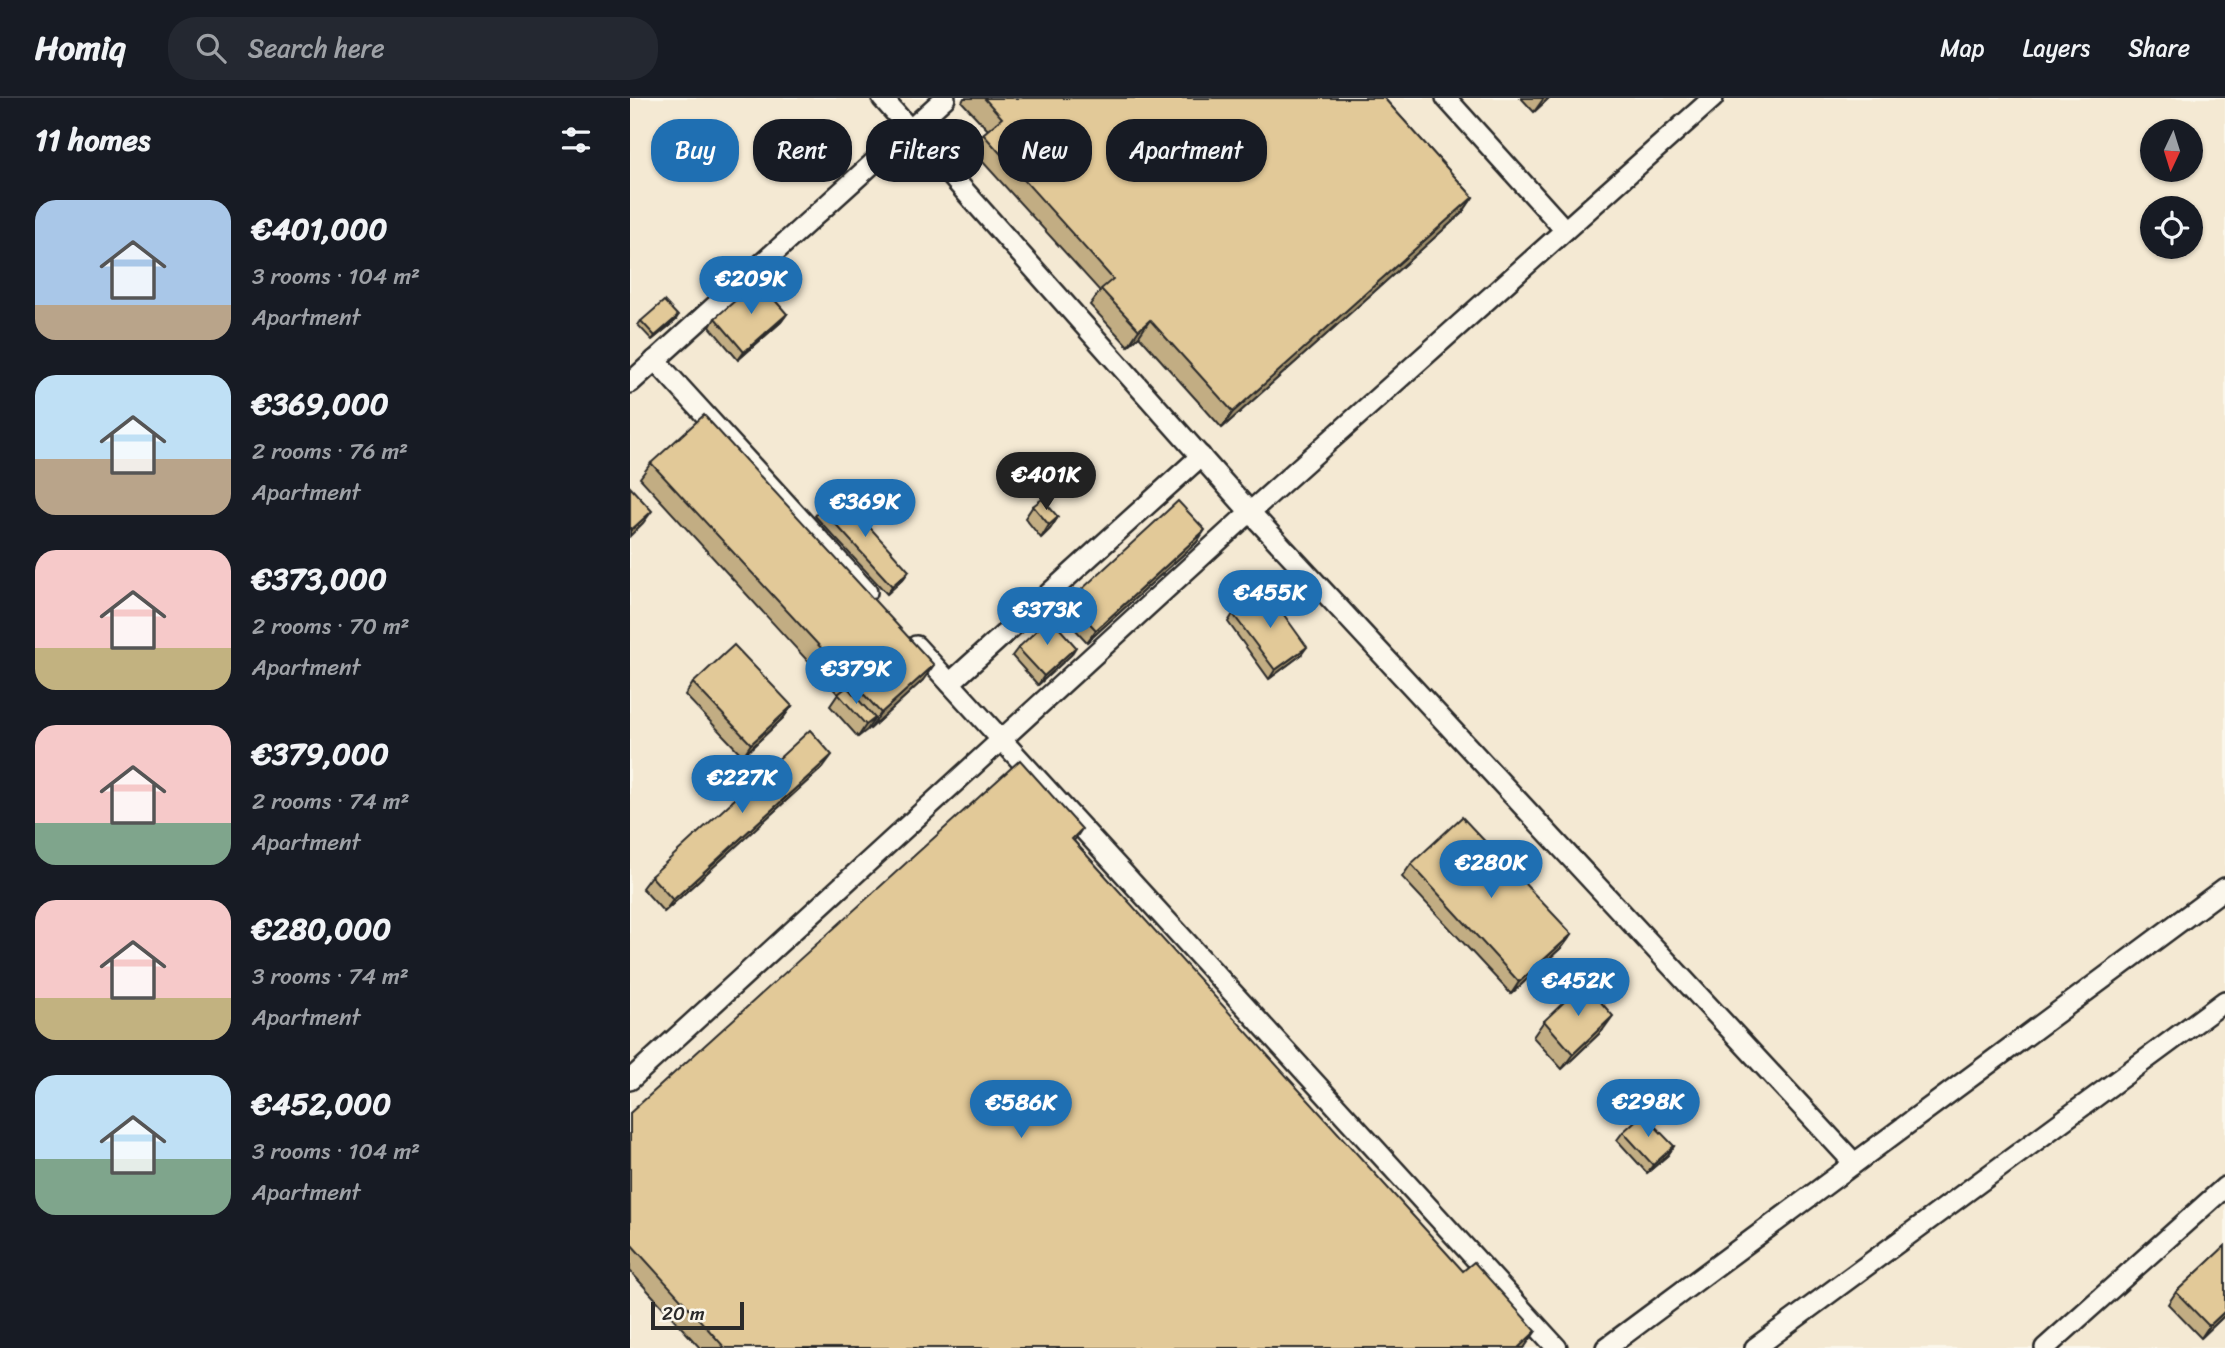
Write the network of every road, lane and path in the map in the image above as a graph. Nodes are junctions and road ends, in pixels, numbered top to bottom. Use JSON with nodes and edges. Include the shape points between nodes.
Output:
{"nodes":[{"id":1,"x":882,"y":98,"type":"edge"},
{"id":2,"x":945,"y":98,"type":"edge"},
{"id":3,"x":1446,"y":98,"type":"edge"},
{"id":4,"x":1713,"y":98,"type":"edge"},
{"id":5,"x":900,"y":119,"type":"edge"},
{"id":6,"x":922,"y":119,"type":"edge"},
{"id":7,"x":866,"y":170,"type":"edge"},
{"id":8,"x":956,"y":182,"type":"edge"},
{"id":9,"x":1565,"y":230,"type":"junction"},
{"id":10,"x":655,"y":360,"type":"junction"},
{"id":11,"x":630,"y":383,"type":"edge"},
{"id":12,"x":1200,"y":456,"type":"junction"},
{"id":13,"x":1250,"y":512,"type":"junction"},
{"id":14,"x":876,"y":603,"type":"edge"},
{"id":15,"x":904,"y":633,"type":"edge"},
{"id":16,"x":950,"y":683,"type":"junction"},
{"id":17,"x":1002,"y":740,"type":"junction"},
{"id":18,"x":2225,"y":888,"type":"edge"},
{"id":19,"x":2225,"y":1001,"type":"edge"},
{"id":20,"x":630,"y":1080,"type":"edge"},
{"id":21,"x":1854,"y":1163,"type":"junction"},
{"id":22,"x":2225,"y":1187,"type":"edge"},
{"id":23,"x":1557,"y":1348,"type":"edge"},
{"id":24,"x":1606,"y":1348,"type":"edge"},
{"id":25,"x":1755,"y":1348,"type":"edge"},
{"id":26,"x":2045,"y":1348,"type":"edge"}],
"edges":[{"from":1,"to":5,"type":"lane"},
{"from":2,"to":6,"type":"lane"},
{"from":3,"to":9,"type":"lane"},
{"from":4,"to":9,"type":"lane"},
{"from":7,"to":10,"type":"lane"},
{"from":8,"to":12,"type":"lane"},
{"from":9,"to":13,"type":"lane"},
{"from":10,"to":11,"type":"lane"},
{"from":10,"to":14,"type":"lane"},
{"from":12,"to":13,"type":"lane"},
{"from":12,"to":16,"type":"lane"},
{"from":13,"to":17,"type":"lane"},
{"from":13,"to":21,"type":"lane"},
{"from":15,"to":16,"type":"lane"},
{"from":16,"to":17,"type":"lane"},
{"from":17,"to":20,"type":"lane"},
{"from":17,"to":23,"type":"lane"},
{"from":18,"to":21,"type":"lane"},
{"from":19,"to":25,"type":"lane"},
{"from":21,"to":24,"type":"lane"},
{"from":22,"to":26,"type":"lane"}]}
